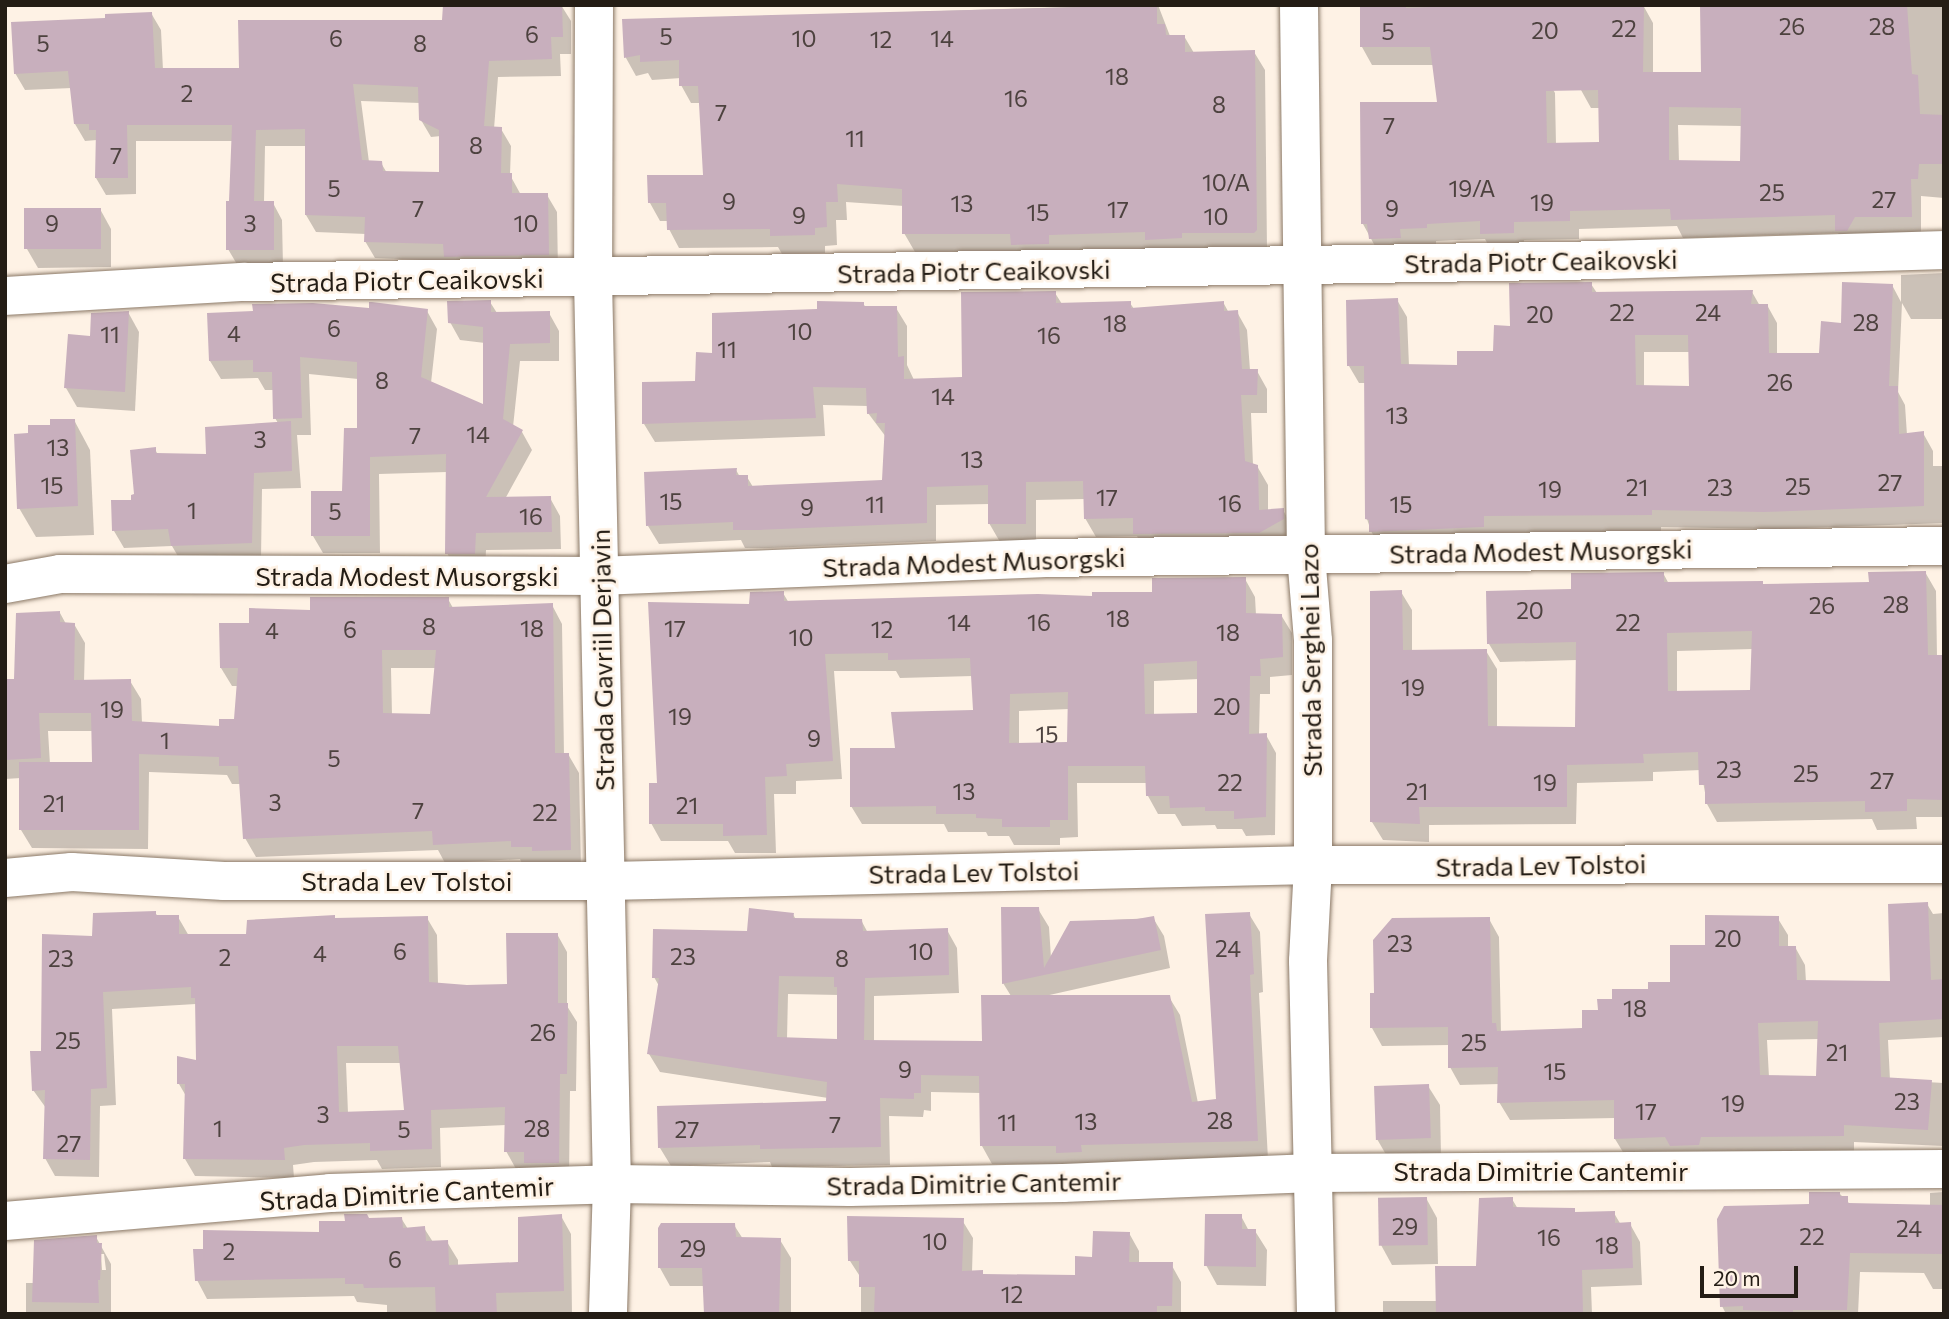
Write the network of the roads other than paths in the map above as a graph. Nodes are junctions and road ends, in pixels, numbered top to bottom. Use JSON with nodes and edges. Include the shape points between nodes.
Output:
{"nodes":[{"id":1,"x":594,"y":5,"type":"edge"},
{"id":2,"x":1299,"y":5,"type":"edge"},
{"id":3,"x":1944,"y":250,"type":"edge"},
{"id":4,"x":1301,"y":265,"type":"junction"},
{"id":5,"x":593,"y":279,"type":"junction"},
{"id":6,"x":5,"y":296,"type":"edge"},
{"id":7,"x":1944,"y":546,"type":"edge"},
{"id":8,"x":1306,"y":555,"type":"junction"},
{"id":9,"x":599,"y":576,"type":"junction"},
{"id":10,"x":5,"y":584,"type":"edge"},
{"id":11,"x":1944,"y":864,"type":"edge"},
{"id":12,"x":1313,"y":865,"type":"junction"},
{"id":13,"x":5,"y":878,"type":"edge"},
{"id":14,"x":608,"y":881,"type":"junction"},
{"id":15,"x":1944,"y":1169,"type":"edge"},
{"id":16,"x":1313,"y":1173,"type":"junction"},
{"id":17,"x":612,"y":1184,"type":"junction"},
{"id":18,"x":5,"y":1222,"type":"edge"},
{"id":19,"x":608,"y":1314,"type":"edge"},
{"id":20,"x":1316,"y":1314,"type":"edge"}],
"edges":[{"from":1,"to":5,"type":"street","name":"Strada Gavriil Derjavin"},
{"from":2,"to":4,"type":"street","name":"Strada Serghei Lazo"},
{"from":3,"to":4,"type":"street","name":"Strada Piotr Ceaikovski"},
{"from":4,"to":5,"type":"street","name":"Strada Piotr Ceaikovski"},
{"from":4,"to":8,"type":"street","name":"Strada Serghei Lazo"},
{"from":5,"to":6,"type":"street","name":"Strada Piotr Ceaikovski","via":[[243,282]]},
{"from":5,"to":9,"type":"street","name":"Strada Gavriil Derjavin"},
{"from":7,"to":8,"type":"street","name":"Strada Modest Musorgski"},
{"from":8,"to":9,"type":"street","name":"Strada Modest Musorgski","via":[[986,560]]},
{"from":8,"to":12,"type":"street","name":"Strada Serghei Lazo","via":[[1313,641]]},
{"from":9,"to":10,"type":"street","name":"Strada Modest Musorgski","via":[[60,574]]},
{"from":9,"to":14,"type":"street","name":"Strada Gavriil Derjavin"},
{"from":11,"to":12,"type":"street","name":"Strada Lev Tolstoi"},
{"from":12,"to":14,"type":"street","name":"Strada Lev Tolstoi"},
{"from":12,"to":16,"type":"street","name":"Strada Serghei Lazo","via":[[1308,961]]},
{"from":13,"to":14,"type":"street","name":"Strada Lev Tolstoi","via":[[72,872],[224,881]]},
{"from":14,"to":17,"type":"street","name":"Strada Gavriil Derjavin"},
{"from":15,"to":16,"type":"street","name":"Strada Dimitrie Cantemir"},
{"from":16,"to":17,"type":"street","name":"Strada Dimitrie Cantemir","via":[[850,1187]]},
{"from":16,"to":20,"type":"street","name":"Strada Serghei Lazo"},
{"from":17,"to":18,"type":"street","name":"Strada Dimitrie Cantemir","via":[[330,1193]]},
{"from":17,"to":19,"type":"street","name":"Strada Gavriil Derjavin"}]}
